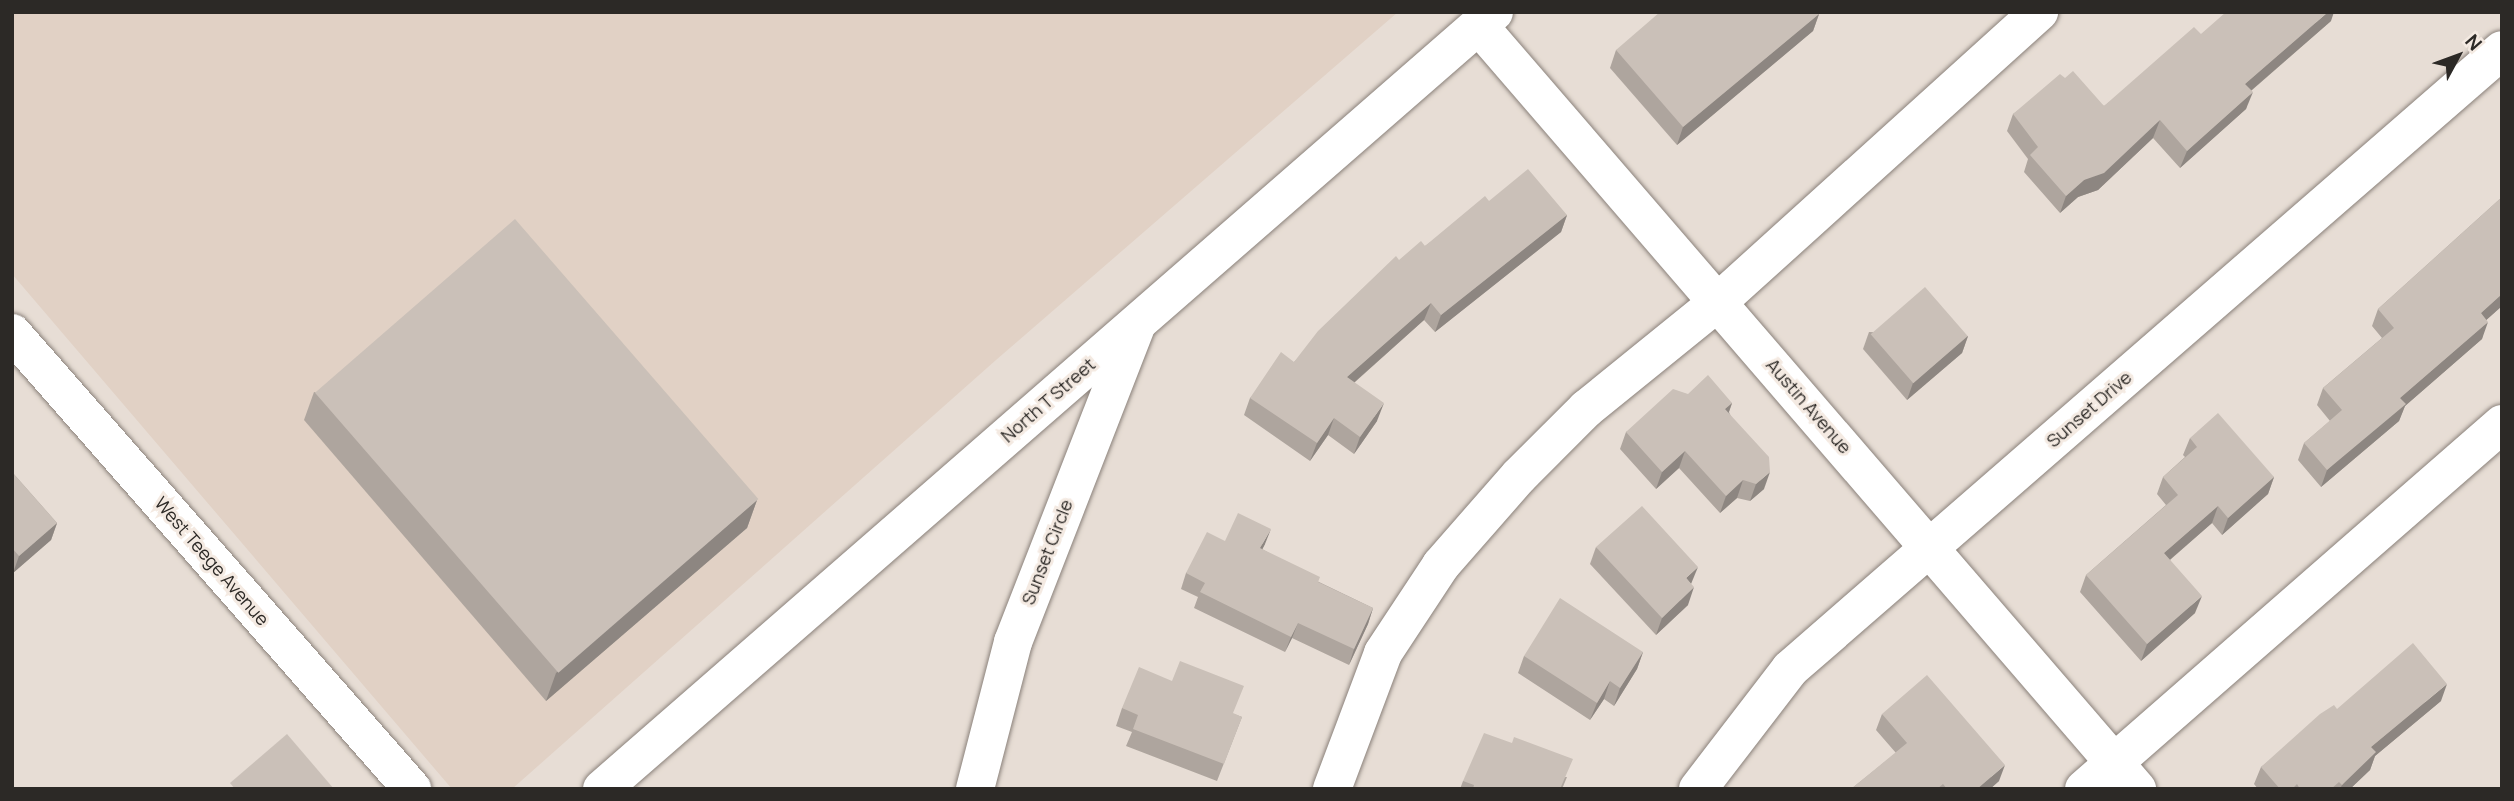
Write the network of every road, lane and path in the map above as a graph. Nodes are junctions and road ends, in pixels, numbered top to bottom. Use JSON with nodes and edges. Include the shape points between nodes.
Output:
{"nodes":[{"id":1,"x":2039,"y":12,"type":"edge"},
{"id":2,"x":1487,"y":19,"type":"edge"},
{"id":3,"x":2502,"y":50,"type":"edge"},
{"id":4,"x":1718,"y":302,"type":"junction"},
{"id":5,"x":1138,"y":322,"type":"junction"},
{"id":6,"x":12,"y":332,"type":"edge"},
{"id":7,"x":2502,"y":424,"type":"edge"},
{"id":8,"x":1930,"y":546,"type":"junction"},
{"id":9,"x":2125,"y":776,"type":"edge"},
{"id":10,"x":412,"y":789,"type":"edge"},
{"id":11,"x":602,"y":789,"type":"edge"},
{"id":12,"x":975,"y":789,"type":"edge"},
{"id":13,"x":1332,"y":789,"type":"edge"},
{"id":14,"x":1698,"y":789,"type":"edge"},
{"id":15,"x":2084,"y":789,"type":"edge"}],
"edges":[{"from":1,"to":4,"type":"street"},
{"from":2,"to":4,"type":"street","name":"Austin Avenue"},
{"from":2,"to":5,"type":"street","name":"North T Street"},
{"from":3,"to":8,"type":"street","name":"Sunset Drive"},
{"from":4,"to":8,"type":"street","name":"Austin Avenue"},
{"from":4,"to":13,"type":"street","via":[[1586,410],[1441,565],[1383,653]]},
{"from":5,"to":11,"type":"street","name":"North T Street"},
{"from":5,"to":12,"type":"street","name":"Sunset Circle","via":[[1013,642]]},
{"from":6,"to":10,"type":"street","name":"West Teege Avenue"},
{"from":7,"to":9,"type":"street"},
{"from":8,"to":9,"type":"street","name":"Austin Avenue"},
{"from":8,"to":14,"type":"street","name":"Sunset Drive","via":[[1790,669]]},
{"from":9,"to":15,"type":"street"}]}
